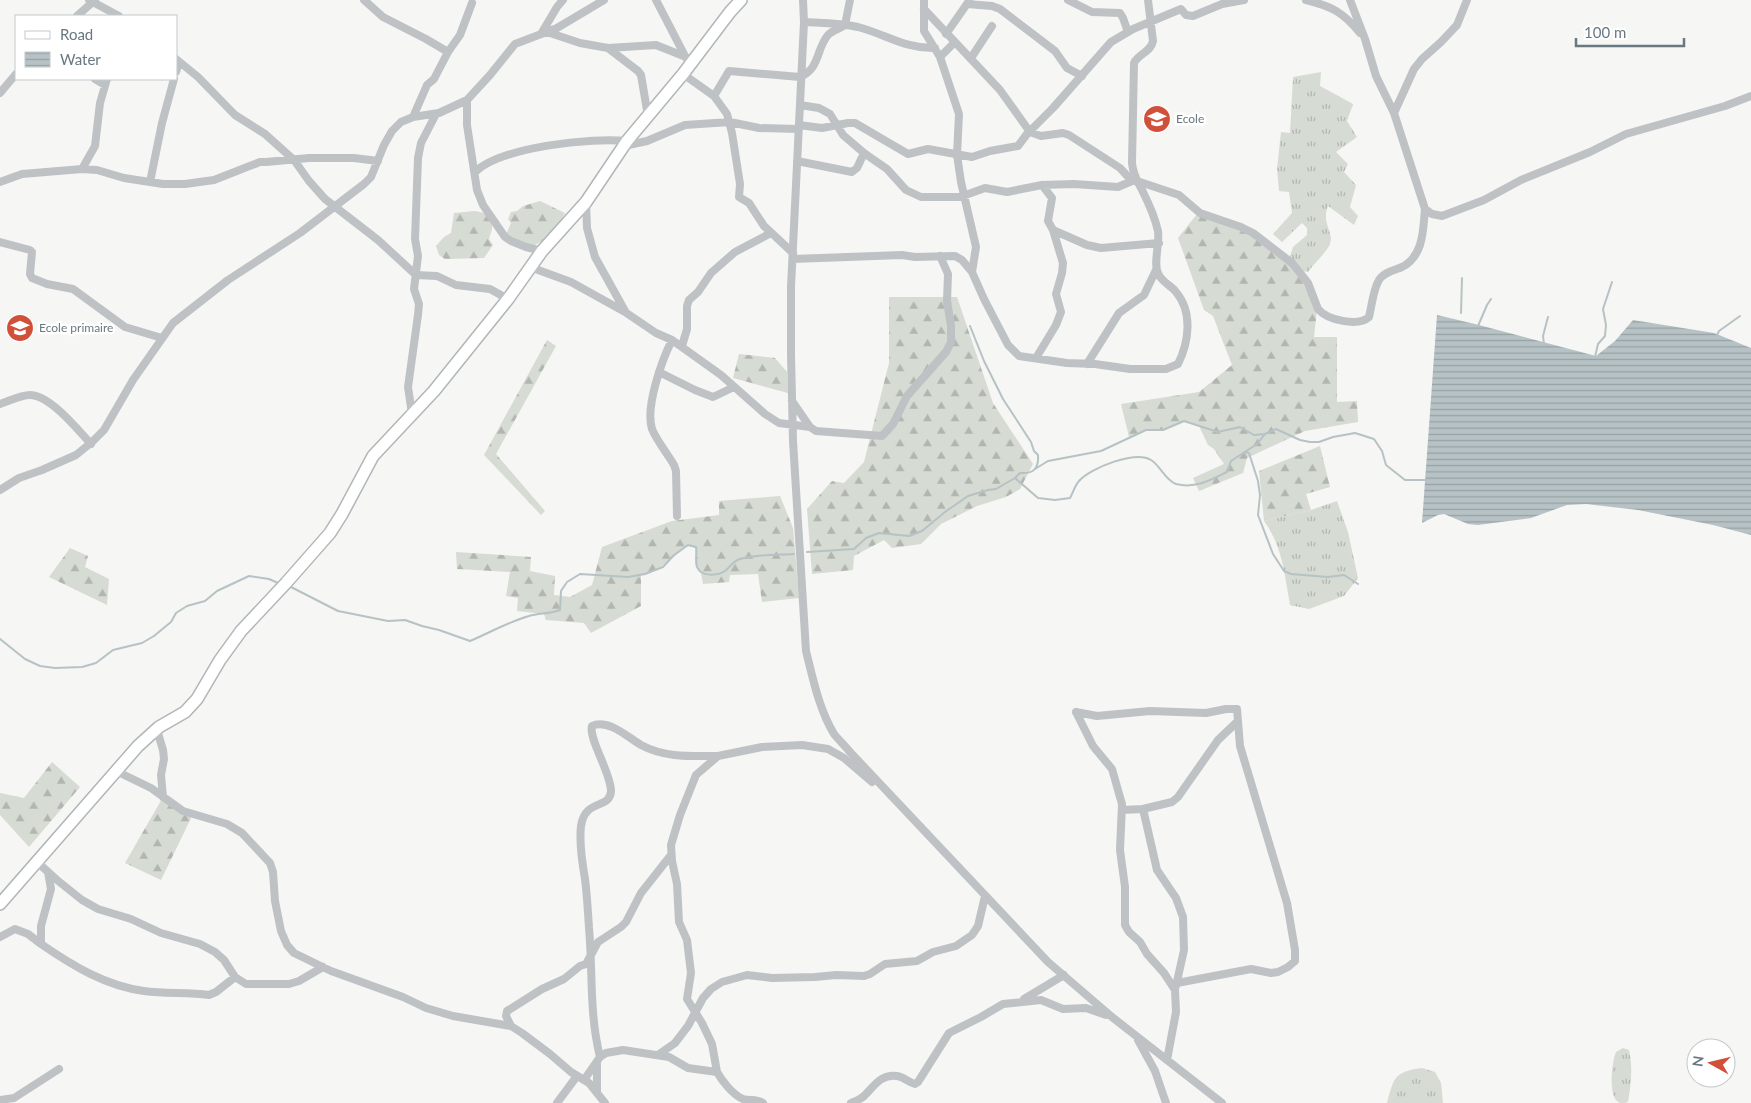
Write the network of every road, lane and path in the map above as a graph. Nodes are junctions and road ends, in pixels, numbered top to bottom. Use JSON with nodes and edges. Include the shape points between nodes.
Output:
{"nodes":[{"id":1,"x":364,"y":0,"type":"edge"},
{"id":2,"x":563,"y":0,"type":"edge"},
{"id":3,"x":604,"y":0,"type":"edge"},
{"id":4,"x":656,"y":0,"type":"edge"},
{"id":5,"x":741,"y":0,"type":"edge"},
{"id":6,"x":803,"y":0,"type":"edge"},
{"id":7,"x":850,"y":0,"type":"edge"},
{"id":8,"x":924,"y":0,"type":"edge"},
{"id":9,"x":1068,"y":0,"type":"edge"},
{"id":10,"x":1148,"y":0,"type":"edge"},
{"id":11,"x":1178,"y":0,"type":"edge"},
{"id":12,"x":1244,"y":0,"type":"edge"},
{"id":13,"x":1306,"y":0,"type":"edge"},
{"id":14,"x":1350,"y":0,"type":"edge"},
{"id":15,"x":1467,"y":0,"type":"edge"},
{"id":16,"x":92,"y":1,"type":"edge"},
{"id":17,"x":968,"y":2,"type":"edge"},
{"id":18,"x":472,"y":3,"type":"dead end"},
{"id":19,"x":1214,"y":3,"type":"edge"},
{"id":20,"x":924,"y":9,"type":"junction"},
{"id":21,"x":1181,"y":9,"type":"junction"},
{"id":22,"x":79,"y":15,"type":"edge"},
{"id":23,"x":117,"y":15,"type":"edge"},
{"id":24,"x":804,"y":22,"type":"junction"},
{"id":25,"x":1152,"y":22,"type":"junction"},
{"id":26,"x":845,"y":25,"type":"junction"},
{"id":27,"x":992,"y":26,"type":"dead end"},
{"id":28,"x":1128,"y":32,"type":"junction"},
{"id":29,"x":544,"y":33,"type":"junction"},
{"id":30,"x":946,"y":34,"type":"junction"},
{"id":31,"x":1365,"y":39,"type":"junction"},
{"id":32,"x":955,"y":42,"type":"junction"},
{"id":33,"x":608,"y":48,"type":"junction"},
{"id":34,"x":935,"y":48,"type":"junction"},
{"id":35,"x":448,"y":52,"type":"junction"},
{"id":36,"x":940,"y":58,"type":"junction"},
{"id":37,"x":971,"y":58,"type":"junction"},
{"id":38,"x":178,"y":60,"type":"edge"},
{"id":39,"x":688,"y":61,"type":"junction"},
{"id":40,"x":683,"y":74,"type":"junction"},
{"id":41,"x":15,"y":75,"type":"edge"},
{"id":42,"x":1082,"y":76,"type":"junction"},
{"id":43,"x":800,"y":77,"type":"junction"},
{"id":44,"x":174,"y":80,"type":"edge"},
{"id":45,"x":106,"y":82,"type":"edge"},
{"id":46,"x":0,"y":93,"type":"edge"},
{"id":47,"x":714,"y":96,"type":"junction"},
{"id":48,"x":1751,"y":96,"type":"edge"},
{"id":49,"x":467,"y":100,"type":"junction"},
{"id":50,"x":800,"y":105,"type":"junction"},
{"id":51,"x":1394,"y":113,"type":"junction"},
{"id":52,"x":436,"y":114,"type":"junction"},
{"id":53,"x":648,"y":116,"type":"junction"},
{"id":54,"x":413,"y":117,"type":"junction"},
{"id":55,"x":730,"y":122,"type":"junction"},
{"id":56,"x":837,"y":126,"type":"junction"},
{"id":57,"x":799,"y":127,"type":"junction"},
{"id":58,"x":1030,"y":132,"type":"junction"},
{"id":59,"x":626,"y":143,"type":"junction"},
{"id":60,"x":864,"y":153,"type":"junction"},
{"id":61,"x":957,"y":155,"type":"junction"},
{"id":62,"x":294,"y":160,"type":"junction"},
{"id":63,"x":378,"y":161,"type":"junction"},
{"id":64,"x":797,"y":161,"type":"junction"},
{"id":65,"x":82,"y":169,"type":"junction"},
{"id":66,"x":475,"y":172,"type":"junction"},
{"id":67,"x":1134,"y":181,"type":"junction"},
{"id":68,"x":0,"y":182,"type":"edge"},
{"id":69,"x":150,"y":182,"type":"junction"},
{"id":70,"x":1042,"y":185,"type":"junction"},
{"id":71,"x":964,"y":196,"type":"junction"},
{"id":72,"x":586,"y":202,"type":"junction"},
{"id":73,"x":336,"y":207,"type":"junction"},
{"id":74,"x":1425,"y":209,"type":"junction"},
{"id":75,"x":1053,"y":230,"type":"junction"},
{"id":76,"x":771,"y":232,"type":"junction"},
{"id":77,"x":0,"y":242,"type":"edge"},
{"id":78,"x":1159,"y":243,"type":"junction"},
{"id":79,"x":542,"y":251,"type":"junction"},
{"id":80,"x":793,"y":256,"type":"junction"},
{"id":81,"x":940,"y":256,"type":"junction"},
{"id":82,"x":530,"y":267,"type":"junction"},
{"id":83,"x":1156,"y":270,"type":"junction"},
{"id":84,"x":972,"y":272,"type":"junction"},
{"id":85,"x":416,"y":275,"type":"junction"},
{"id":86,"x":508,"y":299,"type":"junction"},
{"id":87,"x":626,"y":312,"type":"junction"},
{"id":88,"x":162,"y":338,"type":"junction"},
{"id":89,"x":672,"y":340,"type":"junction"},
{"id":90,"x":682,"y":346,"type":"junction"},
{"id":91,"x":1036,"y":358,"type":"junction"},
{"id":92,"x":1087,"y":364,"type":"junction"},
{"id":93,"x":658,"y":372,"type":"junction"},
{"id":94,"x":734,"y":386,"type":"junction"},
{"id":95,"x":792,"y":400,"type":"junction"},
{"id":96,"x":0,"y":404,"type":"edge"},
{"id":97,"x":412,"y":414,"type":"junction"},
{"id":98,"x":792,"y":424,"type":"junction"},
{"id":99,"x":810,"y":427,"type":"junction"},
{"id":100,"x":91,"y":444,"type":"junction"},
{"id":101,"x":0,"y":490,"type":"edge"},
{"id":102,"x":676,"y":516,"type":"dead end"},
{"id":103,"x":1238,"y":721,"type":"junction"},
{"id":104,"x":156,"y":730,"type":"junction"},
{"id":105,"x":718,"y":756,"type":"junction"},
{"id":106,"x":116,"y":771,"type":"junction"},
{"id":107,"x":888,"y":794,"type":"junction"},
{"id":108,"x":163,"y":797,"type":"junction"},
{"id":109,"x":1143,"y":809,"type":"junction"},
{"id":110,"x":1122,"y":810,"type":"junction"},
{"id":111,"x":671,"y":855,"type":"junction"},
{"id":112,"x":37,"y":862,"type":"junction"},
{"id":113,"x":48,"y":872,"type":"junction"},
{"id":114,"x":985,"y":896,"type":"junction"},
{"id":115,"x":0,"y":904,"type":"edge"},
{"id":116,"x":0,"y":937,"type":"edge"},
{"id":117,"x":41,"y":944,"type":"junction"},
{"id":118,"x":590,"y":954,"type":"junction"},
{"id":119,"x":323,"y":968,"type":"junction"},
{"id":120,"x":1064,"y":975,"type":"junction"},
{"id":121,"x":235,"y":977,"type":"junction"},
{"id":122,"x":1176,"y":986,"type":"junction"},
{"id":123,"x":1020,"y":1001,"type":"junction"},
{"id":124,"x":696,"y":1012,"type":"junction"},
{"id":125,"x":1112,"y":1017,"type":"junction"},
{"id":126,"x":510,"y":1026,"type":"junction"},
{"id":127,"x":1136,"y":1036,"type":"junction"},
{"id":128,"x":658,"y":1055,"type":"junction"},
{"id":129,"x":598,"y":1060,"type":"junction"},
{"id":130,"x":1167,"y":1060,"type":"junction"},
{"id":131,"x":59,"y":1069,"type":"dead end"},
{"id":132,"x":717,"y":1072,"type":"junction"},
{"id":133,"x":581,"y":1078,"type":"junction"},
{"id":134,"x":598,"y":1093,"type":"junction"},
{"id":135,"x":0,"y":1100,"type":"edge"},
{"id":136,"x":557,"y":1103,"type":"edge"},
{"id":137,"x":605,"y":1103,"type":"edge"},
{"id":138,"x":763,"y":1103,"type":"edge"},
{"id":139,"x":852,"y":1103,"type":"edge"},
{"id":140,"x":1166,"y":1103,"type":"edge"},
{"id":141,"x":1222,"y":1103,"type":"edge"}],
"edges":[{"from":1,"to":35,"type":"street","via":[[383,17]]},
{"from":2,"to":29,"type":"street"},
{"from":3,"to":29,"type":"street"},
{"from":4,"to":39,"type":"street"},
{"from":5,"to":39,"type":"street"},
{"from":6,"to":24,"type":"street"},
{"from":7,"to":26,"type":"street"},
{"from":8,"to":20,"type":"street"},
{"from":9,"to":28,"type":"street","via":[[1092,12],[1120,14]]},
{"from":10,"to":25,"type":"street"},
{"from":11,"to":21,"type":"street"},
{"from":12,"to":19,"type":"street"},
{"from":13,"to":31,"type":"street","via":[[1338,11]]},
{"from":14,"to":31,"type":"street"},
{"from":15,"to":51,"type":"street","via":[[1457,25],[1414,70]]},
{"from":16,"to":22,"type":"street"},
{"from":16,"to":23,"type":"street"},
{"from":17,"to":30,"type":"street"},
{"from":17,"to":42,"type":"street","via":[[1000,9],[1055,51],[1066,68]]},
{"from":18,"to":35,"type":"street","via":[[460,35]]},
{"from":19,"to":21,"type":"street","via":[[1193,16],[1186,15]]},
{"from":20,"to":30,"type":"street"},
{"from":20,"to":34,"type":"street","via":[[924,31]]},
{"from":21,"to":25,"type":"street"},
{"from":24,"to":26,"type":"street"},
{"from":24,"to":43,"type":"street"},
{"from":25,"to":28,"type":"street"},
{"from":25,"to":67,"type":"street","via":[[1152,45],[1134,63]]},
{"from":26,"to":34,"type":"street","via":[[874,32],[899,43]]},
{"from":26,"to":43,"type":"street","via":[[829,34],[815,66]]},
{"from":27,"to":37,"type":"street"},
{"from":28,"to":42,"type":"street","via":[[1111,42]]},
{"from":29,"to":33,"type":"street"},
{"from":29,"to":49,"type":"street","via":[[515,44]]},
{"from":30,"to":32,"type":"street"},
{"from":31,"to":51,"type":"street","via":[[1376,76]]},
{"from":32,"to":36,"type":"street"},
{"from":32,"to":37,"type":"street"},
{"from":33,"to":39,"type":"street","via":[[656,45]]},
{"from":33,"to":53,"type":"street","via":[[641,75]]},
{"from":34,"to":36,"type":"street"},
{"from":35,"to":54,"type":"street","via":[[437,75],[427,85]]},
{"from":36,"to":61,"type":"street","via":[[958,107]]},
{"from":37,"to":58,"type":"street","via":[[1000,90]]},
{"from":38,"to":62,"type":"street","via":[[235,115],[265,134]]},
{"from":39,"to":40,"type":"street"},
{"from":40,"to":47,"type":"street"},
{"from":40,"to":53,"type":"street"},
{"from":41,"to":46,"type":"street"},
{"from":42,"to":58,"type":"street"},
{"from":43,"to":47,"type":"street","via":[[729,71]]},
{"from":43,"to":50,"type":"street"},
{"from":44,"to":69,"type":"street"},
{"from":45,"to":65,"type":"street","via":[[95,146]]},
{"from":47,"to":55,"type":"street"},
{"from":48,"to":74,"type":"street","via":[[1626,134],[1461,209],[1438,216]]},
{"from":49,"to":52,"type":"street"},
{"from":49,"to":66,"type":"street"},
{"from":50,"to":56,"type":"street","via":[[825,110]]},
{"from":50,"to":57,"type":"street"},
{"from":51,"to":74,"type":"street"},
{"from":52,"to":54,"type":"street"},
{"from":52,"to":85,"type":"street","via":[[421,143],[418,158]]},
{"from":53,"to":59,"type":"street"},
{"from":54,"to":63,"type":"street","via":[[392,131]]},
{"from":55,"to":57,"type":"street","via":[[759,128]]},
{"from":55,"to":59,"type":"street","via":[[681,126],[647,141]]},
{"from":55,"to":76,"type":"street","via":[[740,184],[738,196],[749,203]]},
{"from":56,"to":57,"type":"street"},
{"from":56,"to":60,"type":"street"},
{"from":56,"to":61,"type":"street","via":[[857,124],[906,153],[928,148]]},
{"from":57,"to":64,"type":"street"},
{"from":58,"to":61,"type":"street","via":[[1018,146],[972,158]]},
{"from":58,"to":67,"type":"street","via":[[1041,136],[1069,135],[1120,168]]},
{"from":59,"to":66,"type":"street","via":[[598,139],[532,149],[491,160]]},
{"from":59,"to":72,"type":"street"},
{"from":60,"to":64,"type":"street","via":[[852,172]]},
{"from":60,"to":71,"type":"street","via":[[916,196]]},
{"from":61,"to":71,"type":"street"},
{"from":62,"to":63,"type":"street","via":[[354,158]]},
{"from":62,"to":69,"type":"street","via":[[260,162],[214,180],[185,184]]},
{"from":62,"to":73,"type":"street","via":[[325,199]]},
{"from":63,"to":73,"type":"street","via":[[371,177]]},
{"from":64,"to":80,"type":"street"},
{"from":65,"to":68,"type":"street","via":[[31,172]]},
{"from":65,"to":69,"type":"street"},
{"from":66,"to":79,"type":"street","via":[[483,204],[505,237]]},
{"from":67,"to":70,"type":"street","via":[[1118,187]]},
{"from":67,"to":74,"type":"street","via":[[1178,195],[1200,213],[1253,233],[1292,263],[1308,283],[1321,313],[1348,321],[1363,321],[1369,317],[1379,280],[1416,255]]},
{"from":67,"to":78,"type":"street","via":[[1154,220]]},
{"from":70,"to":71,"type":"street","via":[[1007,192],[985,188]]},
{"from":70,"to":75,"type":"street","via":[[1052,198],[1048,220]]},
{"from":71,"to":84,"type":"street","via":[[976,247]]},
{"from":72,"to":79,"type":"street"},
{"from":72,"to":87,"type":"street","via":[[594,257]]},
{"from":73,"to":85,"type":"street"},
{"from":73,"to":88,"type":"street","via":[[228,280],[173,322]]},
{"from":75,"to":78,"type":"street","via":[[1101,248]]},
{"from":75,"to":91,"type":"street","via":[[1063,263],[1056,294],[1061,312]]},
{"from":76,"to":80,"type":"street"},
{"from":76,"to":90,"type":"street","via":[[735,252],[711,273],[688,301],[687,329]]},
{"from":77,"to":88,"type":"street","via":[[32,252],[32,278],[73,289],[125,327]]},
{"from":78,"to":83,"type":"street"},
{"from":79,"to":82,"type":"street"},
{"from":80,"to":81,"type":"street"},
{"from":80,"to":95,"type":"street"},
{"from":81,"to":84,"type":"street","via":[[959,257]]},
{"from":81,"to":99,"type":"street","via":[[948,274],[951,342],[907,396],[892,427],[879,436],[816,431]]},
{"from":82,"to":86,"type":"street"},
{"from":82,"to":87,"type":"street","via":[[571,282]]},
{"from":83,"to":92,"type":"street","via":[[1144,295],[1119,313]]},
{"from":83,"to":92,"type":"street","via":[[1177,293],[1187,317],[1185,343],[1178,364],[1166,368],[1130,369]]},
{"from":84,"to":91,"type":"street","via":[[1014,352],[1019,356]]},
{"from":85,"to":86,"type":"street","via":[[437,276],[456,285],[490,289]]},
{"from":85,"to":97,"type":"street","via":[[414,289],[419,304],[408,387]]},
{"from":86,"to":97,"type":"street"},
{"from":87,"to":89,"type":"street"},
{"from":88,"to":100,"type":"street","via":[[104,430]]},
{"from":89,"to":90,"type":"street"},
{"from":89,"to":93,"type":"street"},
{"from":90,"to":94,"type":"street"},
{"from":91,"to":92,"type":"street"},
{"from":93,"to":94,"type":"street","via":[[713,397]]},
{"from":93,"to":102,"type":"street","via":[[651,424],[676,471]]},
{"from":94,"to":98,"type":"street","via":[[765,414],[779,422]]},
{"from":95,"to":98,"type":"street"},
{"from":95,"to":99,"type":"street"},
{"from":96,"to":100,"type":"street","via":[[29,395],[38,396],[53,406]]},
{"from":97,"to":104,"type":"street","via":[[373,456],[330,532],[241,632],[197,699],[186,712]]},
{"from":98,"to":99,"type":"street"},
{"from":98,"to":107,"type":"street","via":[[806,651],[814,684],[834,734]]},
{"from":100,"to":101,"type":"street","via":[[76,455],[19,478]]},
{"from":103,"to":109,"type":"street","via":[[1218,740],[1178,797],[1172,802]]},
{"from":103,"to":110,"type":"street","via":[[1237,709],[1232,708],[1206,713],[1150,710],[1097,716],[1076,712],[1093,746],[1112,769]]},
{"from":103,"to":122,"type":"street","via":[[1242,754],[1287,902],[1295,961],[1278,972],[1251,969]]},
{"from":104,"to":106,"type":"street"},
{"from":104,"to":108,"type":"street","via":[[164,759],[161,775]]},
{"from":105,"to":107,"type":"street","via":[[762,747],[824,747],[844,758]]},
{"from":105,"to":111,"type":"street","via":[[694,778],[674,832]]},
{"from":105,"to":118,"type":"street","via":[[673,755],[641,744],[619,730],[602,724],[592,726],[607,769],[611,793],[605,802],[587,809],[582,818],[580,836]]},
{"from":106,"to":108,"type":"street"},
{"from":106,"to":112,"type":"street"},
{"from":107,"to":114,"type":"street"},
{"from":108,"to":119,"type":"street","via":[[183,810],[233,826],[242,833],[270,863],[286,945],[294,953]]},
{"from":109,"to":110,"type":"street"},
{"from":109,"to":122,"type":"street","via":[[1157,870],[1176,898],[1184,917],[1184,950]]},
{"from":110,"to":122,"type":"street","via":[[1120,850],[1126,925]]},
{"from":111,"to":118,"type":"street","via":[[641,893],[626,922],[598,942]]},
{"from":111,"to":124,"type":"street","via":[[677,884],[679,922],[687,940],[691,973],[687,999]]},
{"from":112,"to":113,"type":"street"},
{"from":112,"to":115,"type":"street"},
{"from":113,"to":117,"type":"street","via":[[51,889],[41,926]]},
{"from":113,"to":121,"type":"street","via":[[98,909],[215,952]]},
{"from":114,"to":120,"type":"street"},
{"from":114,"to":124,"type":"street","via":[[978,926],[972,935],[956,946],[933,952],[918,962],[885,964],[864,976],[741,976],[716,986],[703,998]]},
{"from":116,"to":117,"type":"street","via":[[16,929]]},
{"from":117,"to":121,"type":"street","via":[[107,983],[129,989],[209,994]]},
{"from":118,"to":126,"type":"street","via":[[586,964],[507,1011]]},
{"from":118,"to":129,"type":"street","via":[[591,1004]]},
{"from":119,"to":121,"type":"street","via":[[289,984],[246,984]]},
{"from":119,"to":126,"type":"street","via":[[426,1008]]},
{"from":120,"to":123,"type":"street"},
{"from":120,"to":125,"type":"street"},
{"from":122,"to":130,"type":"street","via":[[1176,1012]]},
{"from":123,"to":125,"type":"street","via":[[1041,1000],[1064,1009],[1086,1008]]},
{"from":123,"to":139,"type":"street","via":[[1003,1004],[949,1033],[915,1084],[899,1076],[886,1077]]},
{"from":124,"to":128,"type":"street","via":[[675,1043]]},
{"from":124,"to":132,"type":"street","via":[[712,1044]]},
{"from":125,"to":127,"type":"street"},
{"from":126,"to":133,"type":"street"},
{"from":127,"to":130,"type":"street"},
{"from":127,"to":140,"type":"street"},
{"from":128,"to":129,"type":"street","via":[[623,1050],[606,1052]]},
{"from":128,"to":132,"type":"street","via":[[672,1058],[693,1070]]},
{"from":129,"to":133,"type":"street"},
{"from":129,"to":134,"type":"street"},
{"from":130,"to":141,"type":"street"},
{"from":131,"to":135,"type":"street","via":[[14,1098]]},
{"from":132,"to":138,"type":"street","via":[[740,1097]]},
{"from":133,"to":134,"type":"street"},
{"from":133,"to":136,"type":"street"},
{"from":134,"to":137,"type":"street"}]}
